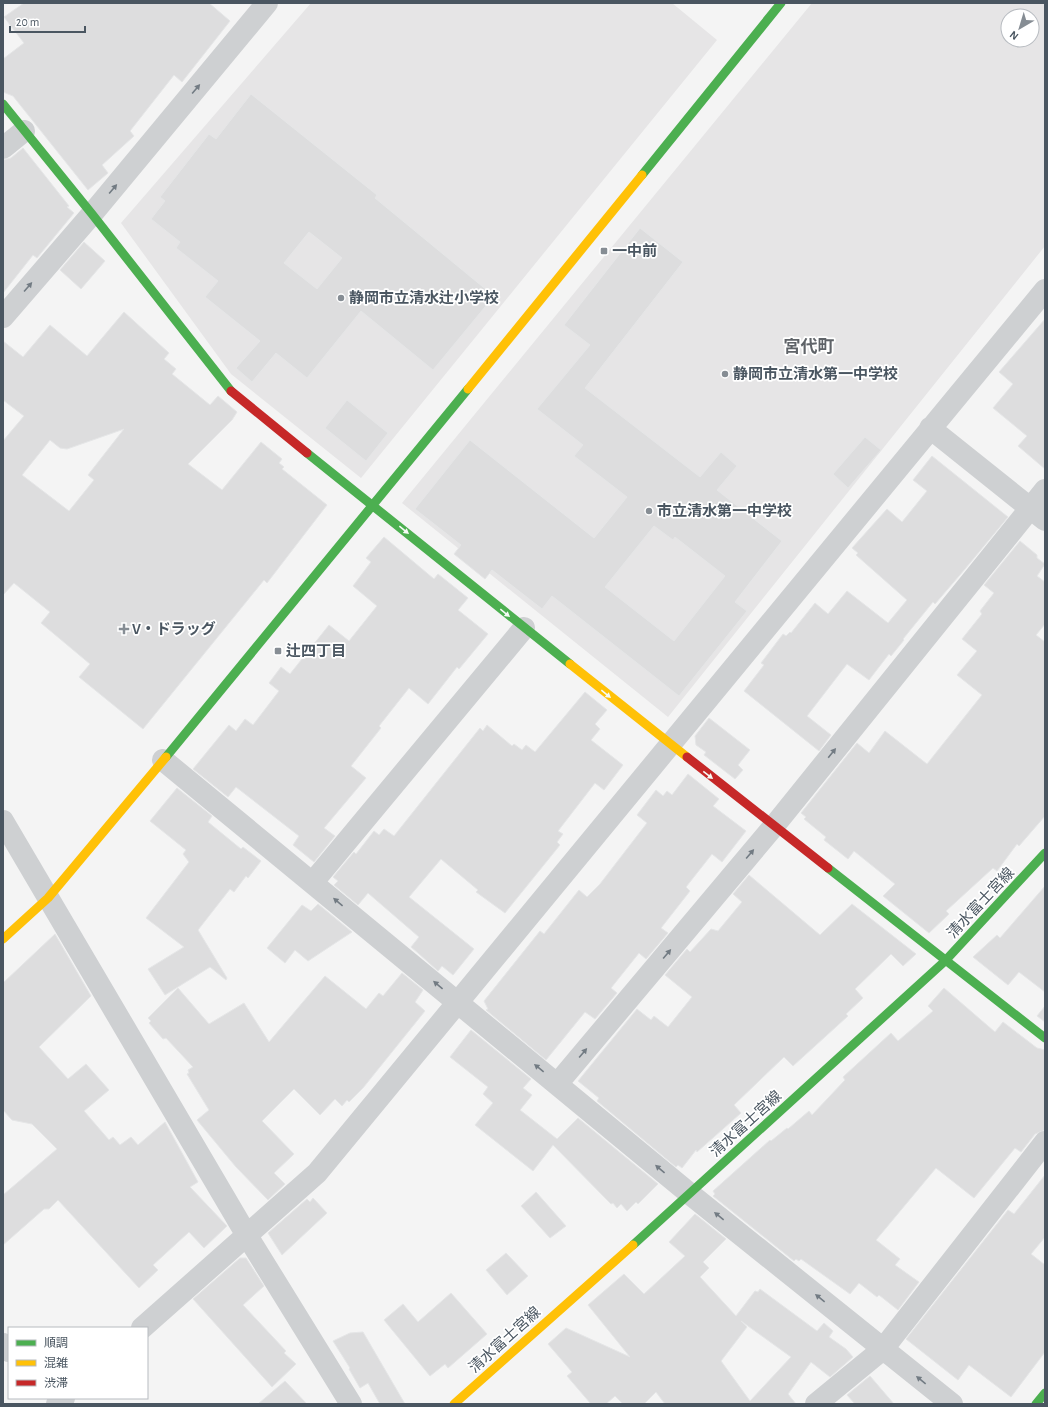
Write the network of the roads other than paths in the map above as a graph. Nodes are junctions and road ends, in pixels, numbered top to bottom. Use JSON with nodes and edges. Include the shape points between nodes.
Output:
{"nodes":[{"id":1,"x":267,"y":3,"type":"edge"},
{"id":2,"x":781,"y":3,"type":"edge"},
{"id":3,"x":3,"y":104,"type":"edge"},
{"id":4,"x":24,"y":131,"type":"junction"},
{"id":5,"x":3,"y":148,"type":"edge"},
{"id":6,"x":92,"y":214,"type":"junction"},
{"id":7,"x":1045,"y":290,"type":"edge"},
{"id":8,"x":3,"y":317,"type":"edge"},
{"id":9,"x":930,"y":428,"type":"junction"},
{"id":10,"x":1045,"y":490,"type":"edge"},
{"id":11,"x":374,"y":506,"type":"junction"},
{"id":12,"x":1037,"y":514,"type":"edge"},
{"id":13,"x":524,"y":628,"type":"junction"},
{"id":14,"x":670,"y":744,"type":"junction"},
{"id":15,"x":163,"y":760,"type":"junction"},
{"id":16,"x":3,"y":821,"type":"edge"},
{"id":17,"x":774,"y":826,"type":"junction"},
{"id":18,"x":1045,"y":852,"type":"edge"},
{"id":19,"x":314,"y":882,"type":"junction"},
{"id":20,"x":48,"y":898,"type":"junction"},
{"id":21,"x":3,"y":939,"type":"edge"},
{"id":22,"x":945,"y":961,"type":"junction"},
{"id":23,"x":459,"y":1002,"type":"junction"},
{"id":24,"x":1045,"y":1038,"type":"edge"},
{"id":25,"x":558,"y":1083,"type":"junction"},
{"id":26,"x":1045,"y":1142,"type":"edge"},
{"id":27,"x":690,"y":1194,"type":"junction"},
{"id":28,"x":246,"y":1234,"type":"junction"},
{"id":29,"x":143,"y":1327,"type":"edge"},
{"id":30,"x":884,"y":1349,"type":"junction"},
{"id":31,"x":1045,"y":1393,"type":"edge"},
{"id":32,"x":351,"y":1404,"type":"edge"},
{"id":33,"x":454,"y":1404,"type":"edge"},
{"id":34,"x":816,"y":1404,"type":"edge"},
{"id":35,"x":952,"y":1404,"type":"edge"},
{"id":36,"x":1036,"y":1404,"type":"edge"}],
"edges":[{"from":6,"to":1,"type":"street","one_way":true},
{"from":2,"to":11,"type":"street"},
{"from":3,"to":4,"type":"street"},
{"from":4,"to":5,"type":"street"},
{"from":4,"to":6,"type":"street"},
{"from":8,"to":6,"type":"street","one_way":true},
{"from":6,"to":11,"type":"street","via":[[229,390]]},
{"from":7,"to":9,"type":"street"},
{"from":9,"to":12,"type":"street"},
{"from":9,"to":14,"type":"street"},
{"from":10,"to":12,"type":"street"},
{"from":11,"to":13,"type":"street","one_way":true},
{"from":11,"to":15,"type":"street"},
{"from":17,"to":12,"type":"street","one_way":true},
{"from":13,"to":14,"type":"street","one_way":true},
{"from":13,"to":19,"type":"street"},
{"from":14,"to":17,"type":"street","one_way":true},
{"from":14,"to":23,"type":"street"},
{"from":15,"to":19,"type":"street"},
{"from":15,"to":20,"type":"street"},
{"from":16,"to":20,"type":"street"},
{"from":17,"to":22,"type":"street"},
{"from":25,"to":17,"type":"street","one_way":true},
{"from":18,"to":22,"type":"street","name":"清水富士宮線"},
{"from":23,"to":19,"type":"street","one_way":true},
{"from":20,"to":21,"type":"street"},
{"from":20,"to":28,"type":"street"},
{"from":22,"to":24,"type":"street"},
{"from":22,"to":27,"type":"street","name":"清水富士宮線"},
{"from":25,"to":23,"type":"street","one_way":true},
{"from":23,"to":28,"type":"street","via":[[317,1173]]},
{"from":27,"to":25,"type":"street","one_way":true},
{"from":26,"to":30,"type":"street"},
{"from":30,"to":27,"type":"street","one_way":true},
{"from":27,"to":33,"type":"street","name":"清水富士宮線"},
{"from":28,"to":29,"type":"street"},
{"from":28,"to":32,"type":"street"},
{"from":30,"to":34,"type":"street"},
{"from":35,"to":30,"type":"street","one_way":true},
{"from":31,"to":36,"type":"street"}]}
